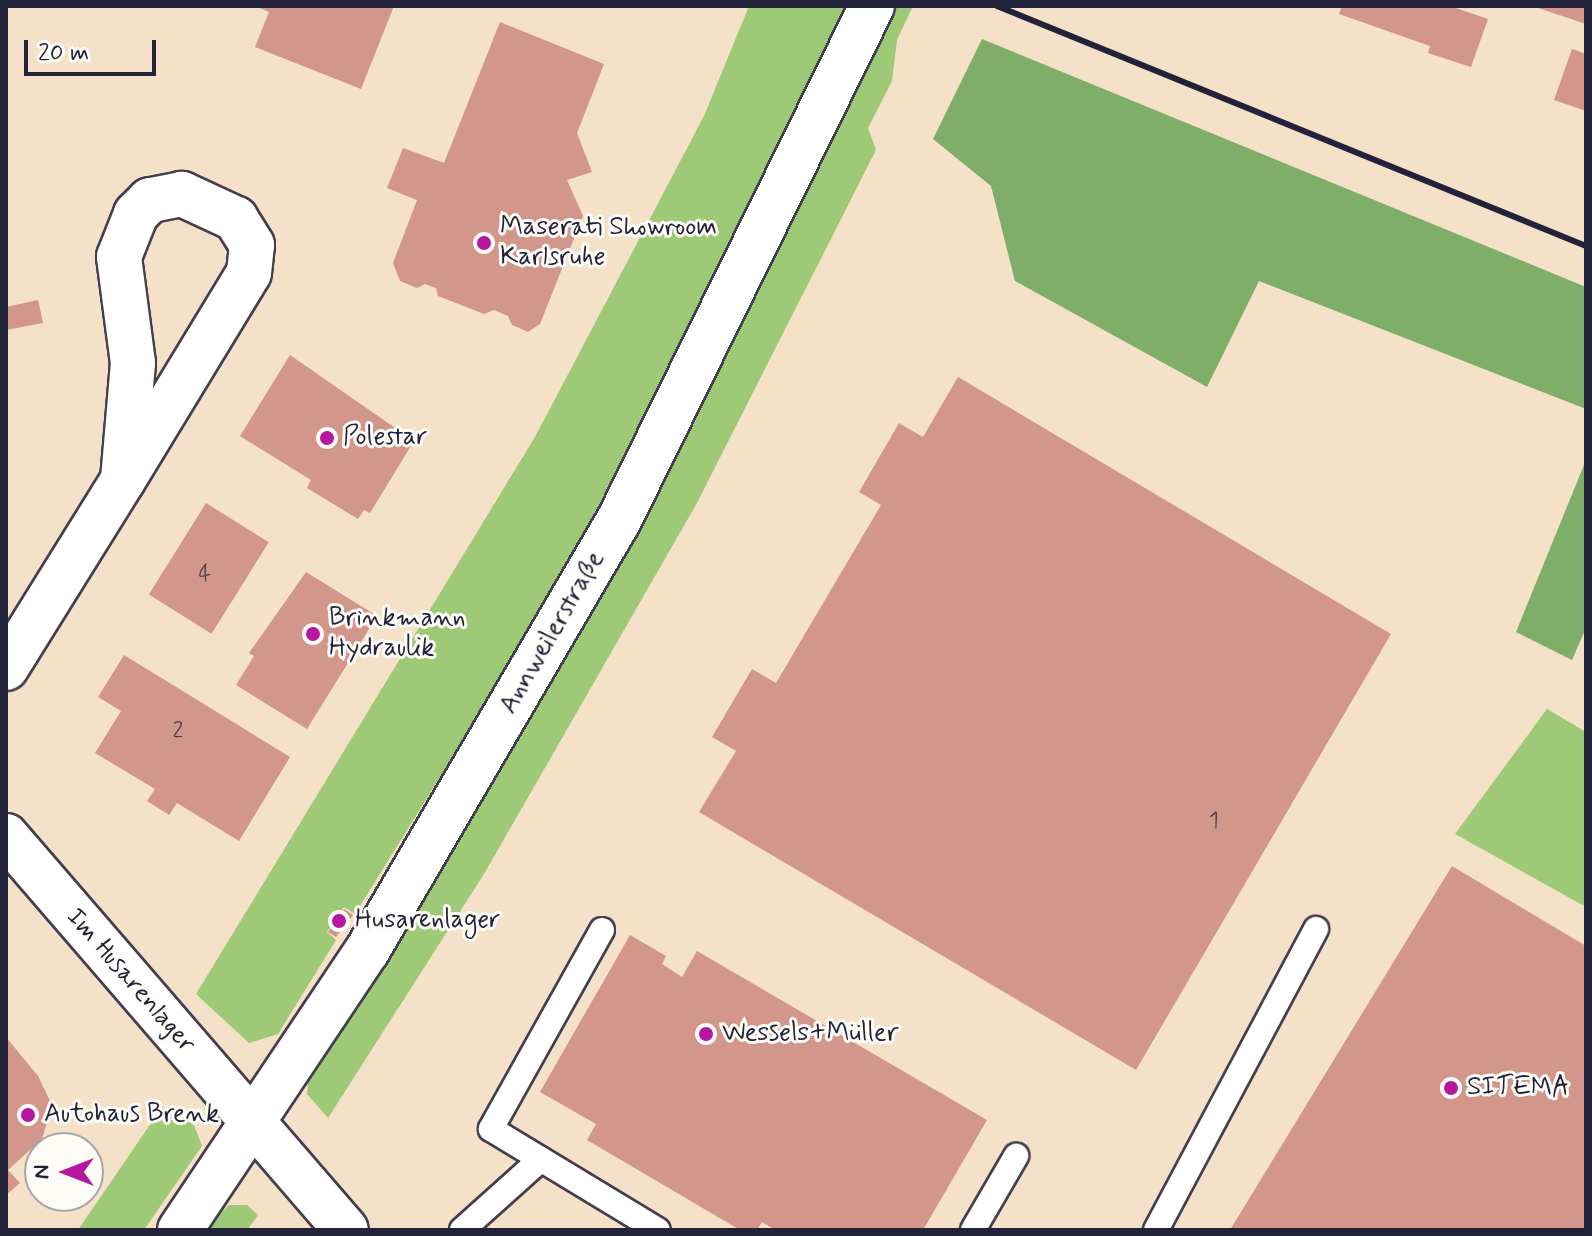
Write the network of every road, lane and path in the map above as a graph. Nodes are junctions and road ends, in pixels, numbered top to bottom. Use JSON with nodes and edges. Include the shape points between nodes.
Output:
{"nodes":[{"id":1,"x":872,"y":6,"type":"edge"},
{"id":2,"x":123,"y":480,"type":"junction"},
{"id":3,"x":6,"y":668,"type":"edge"},
{"id":4,"x":6,"y":836,"type":"edge"},
{"id":5,"x":1316,"y":929,"type":"dead end"},
{"id":6,"x":602,"y":930,"type":"dead end"},
{"id":7,"x":255,"y":1124,"type":"junction"},
{"id":8,"x":1016,"y":1156,"type":"dead end"},
{"id":9,"x":541,"y":1159,"type":"junction"},
{"id":10,"x":180,"y":1230,"type":"edge"},
{"id":11,"x":346,"y":1230,"type":"edge"},
{"id":12,"x":462,"y":1230,"type":"edge"},
{"id":13,"x":658,"y":1230,"type":"edge"},
{"id":14,"x":973,"y":1230,"type":"edge"},
{"id":15,"x":1156,"y":1230,"type":"edge"}],
"edges":[{"from":1,"to":7,"type":"street","name":"Annweilerstraße","via":[[618,522],[367,951]]},
{"from":2,"to":2,"type":"street","via":[[249,273],[252,245],[236,219],[182,194],[150,200],[132,218],[119,257],[133,363]]},
{"from":2,"to":3,"type":"street"},
{"from":4,"to":7,"type":"street","name":"Im Husarenlager"},
{"from":5,"to":15,"type":"lane"},
{"from":6,"to":9,"type":"lane","via":[[491,1129]]},
{"from":7,"to":10,"type":"street","name":"Annweilerstraße"},
{"from":7,"to":11,"type":"street","name":"Im Husarenlager"},
{"from":8,"to":14,"type":"lane"},
{"from":9,"to":12,"type":"lane"},
{"from":9,"to":13,"type":"lane"}]}
